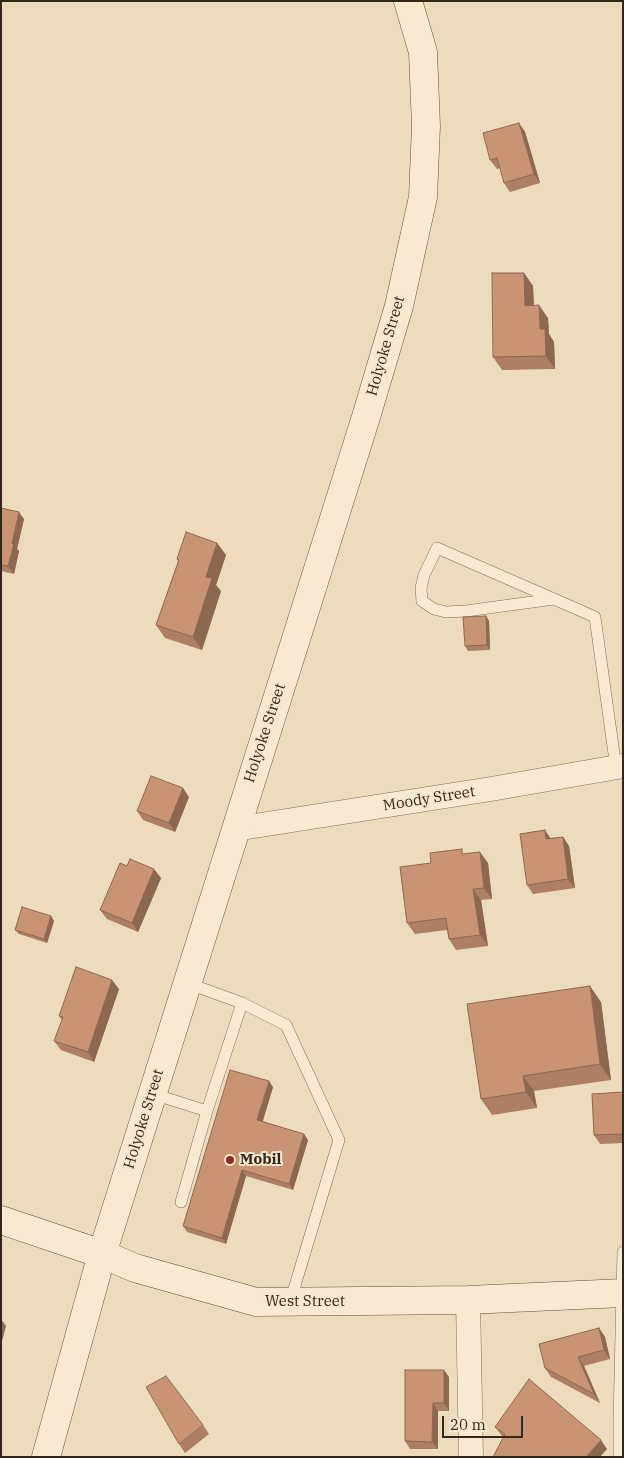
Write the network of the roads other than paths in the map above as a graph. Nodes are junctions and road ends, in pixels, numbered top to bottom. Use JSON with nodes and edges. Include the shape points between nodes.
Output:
{"nodes":[{"id":1,"x":408,"y":1,"type":"edge"},
{"id":2,"x":554,"y":600,"type":"junction"},
{"id":3,"x":619,"y":767,"type":"edge"},
{"id":4,"x":235,"y":829,"type":"junction"},
{"id":5,"x":187,"y":982,"type":"junction"},
{"id":6,"x":242,"y":1003,"type":"junction"},
{"id":7,"x":152,"y":1094,"type":"junction"},
{"id":8,"x":207,"y":1111,"type":"junction"},
{"id":9,"x":181,"y":1202,"type":"dead end"},
{"id":10,"x":1,"y":1220,"type":"edge"},
{"id":11,"x":623,"y":1252,"type":"edge"},
{"id":12,"x":102,"y":1254,"type":"junction"},
{"id":13,"x":622,"y":1293,"type":"edge"},
{"id":14,"x":468,"y":1300,"type":"junction"},
{"id":15,"x":290,"y":1302,"type":"junction"},
{"id":16,"x":46,"y":1457,"type":"edge"},
{"id":17,"x":471,"y":1457,"type":"edge"},
{"id":18,"x":620,"y":1457,"type":"edge"}],
"edges":[{"from":1,"to":4,"type":"main road","name":"Holyoke Street","via":[[423,52],[426,126],[423,197],[399,306]]},
{"from":2,"to":2,"type":"lane","via":[[437,548],[421,588],[422,601],[446,612]]},
{"from":2,"to":3,"type":"lane","via":[[594,617]]},
{"from":3,"to":4,"type":"street","name":"Moody Street"},
{"from":4,"to":5,"type":"main road","name":"Holyoke Street"},
{"from":5,"to":6,"type":"lane"},
{"from":5,"to":7,"type":"main road","name":"Holyoke Street"},
{"from":6,"to":8,"type":"lane"},
{"from":6,"to":15,"type":"lane","via":[[286,1025],[339,1140]]},
{"from":7,"to":8,"type":"lane"},
{"from":7,"to":12,"type":"main road","name":"Holyoke Street"},
{"from":8,"to":9,"type":"lane"},
{"from":10,"to":12,"type":"main road","name":"West Street"},
{"from":11,"to":13,"type":"lane"},
{"from":12,"to":15,"type":"main road","name":"West Street","via":[[135,1268],[256,1302]]},
{"from":12,"to":16,"type":"main road","name":"Holyoke Street"},
{"from":13,"to":14,"type":"main road","name":"West Street"},
{"from":13,"to":18,"type":"lane"},
{"from":14,"to":15,"type":"main road","name":"West Street"},
{"from":14,"to":17,"type":"street"}]}
